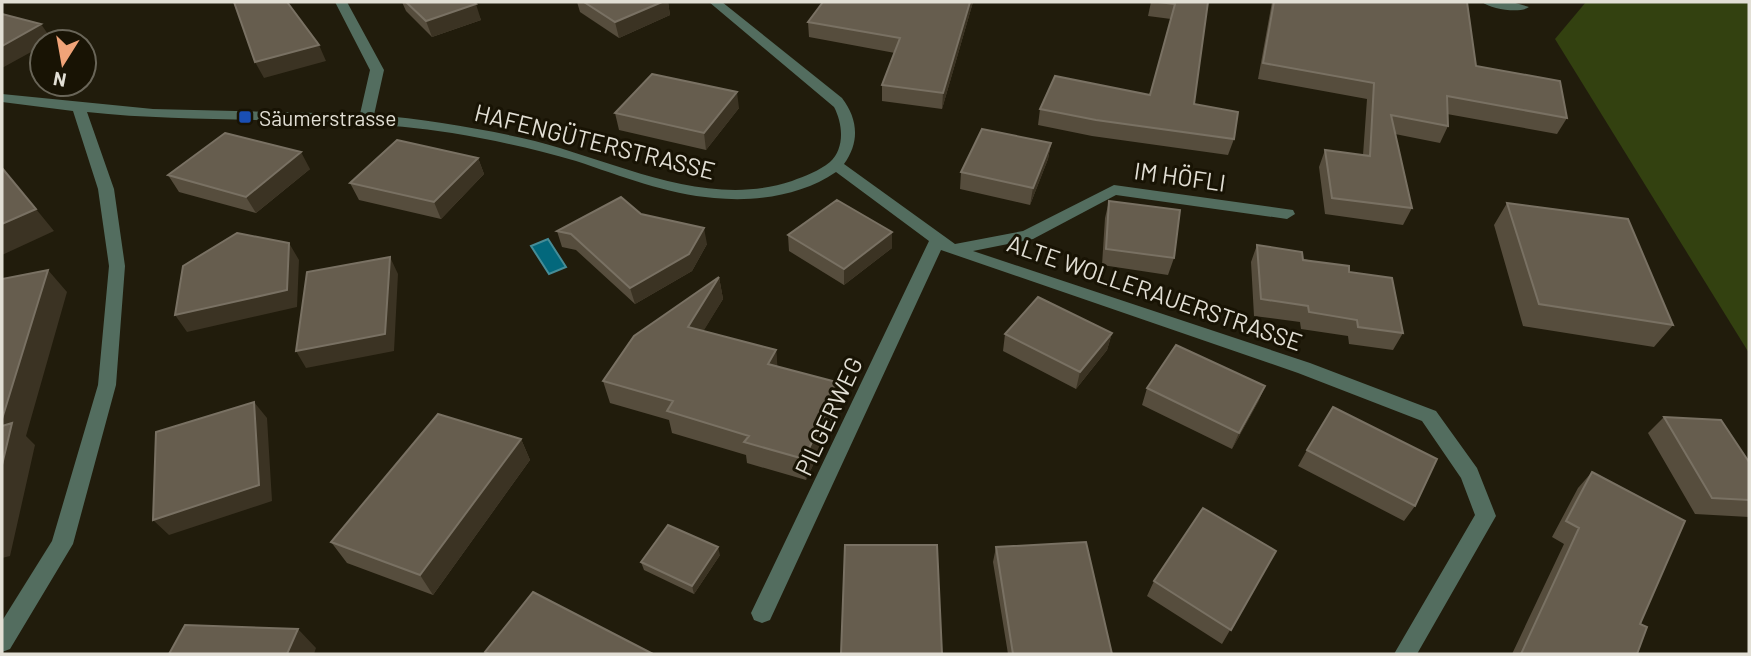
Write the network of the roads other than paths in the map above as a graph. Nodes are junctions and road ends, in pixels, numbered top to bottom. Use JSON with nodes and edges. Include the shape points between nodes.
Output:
{"nodes":[{"id":1,"x":341,"y":2,"type":"edge"},
{"id":2,"x":715,"y":2,"type":"edge"},
{"id":3,"x":1488,"y":2,"type":"edge"},
{"id":4,"x":1523,"y":7,"type":"dead end"},
{"id":5,"x":2,"y":98,"type":"edge"},
{"id":6,"x":79,"y":109,"type":"junction"},
{"id":7,"x":366,"y":118,"type":"junction"},
{"id":8,"x":836,"y":164,"type":"junction"},
{"id":9,"x":1287,"y":214,"type":"dead end"},
{"id":10,"x":945,"y":245,"type":"junction"},
{"id":11,"x":762,"y":613,"type":"dead end"},
{"id":12,"x":2,"y":641,"type":"edge"},
{"id":13,"x":1405,"y":654,"type":"edge"}],
"edges":[{"from":1,"to":7,"type":"street","via":[[377,70]]},
{"from":2,"to":8,"type":"street","via":[[837,101],[849,128],[847,146]]},
{"from":3,"to":4,"type":"street"},
{"from":5,"to":6,"type":"street","name":"HAFENGÜTERSTRASSE"},
{"from":6,"to":7,"type":"street","name":"HAFENGÜTERSTRASSE"},
{"from":6,"to":12,"type":"street","via":[[106,188],[117,266],[107,385],[62,544]]},
{"from":7,"to":8,"type":"street","name":"HAFENGÜTERSTRASSE","via":[[489,135],[714,196],[773,192],[799,185]]},
{"from":8,"to":10,"type":"street","name":"ALTE WOLLERAUERSTRASSE"},
{"from":9,"to":10,"type":"street","name":"IM HÖFLI","via":[[1114,190],[1027,235]]},
{"from":10,"to":11,"type":"street","name":"PILGERWEG"},
{"from":10,"to":13,"type":"street","name":"ALTE WOLLERAUERSTRASSE","via":[[1304,368],[1429,416],[1470,474],[1486,516]]}]}
